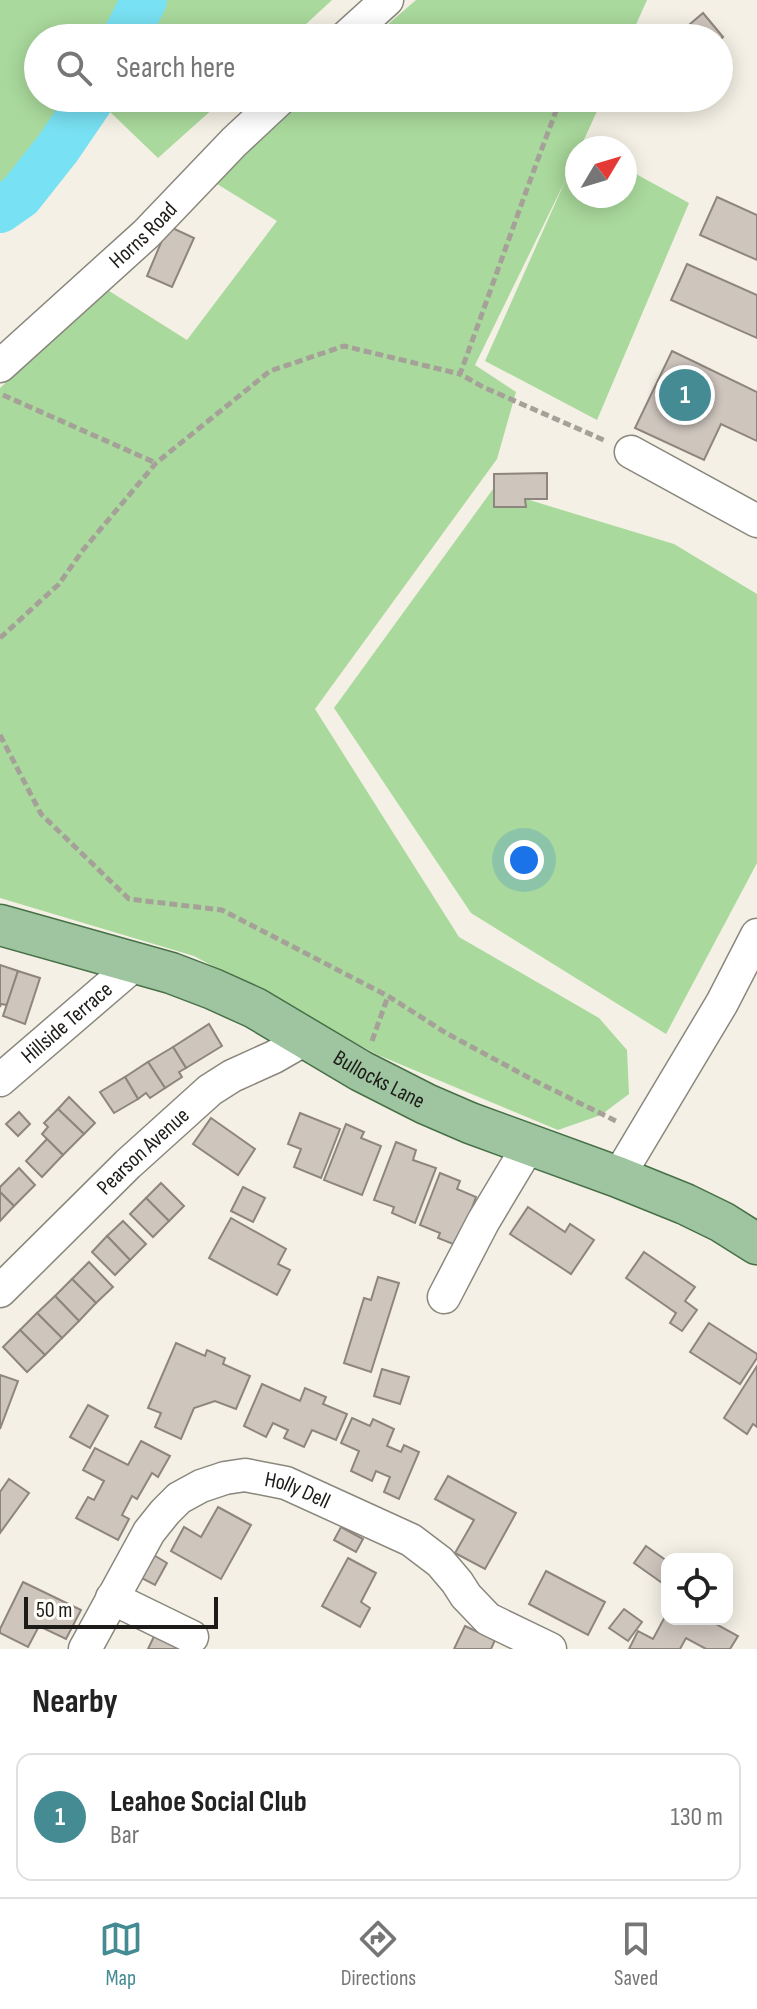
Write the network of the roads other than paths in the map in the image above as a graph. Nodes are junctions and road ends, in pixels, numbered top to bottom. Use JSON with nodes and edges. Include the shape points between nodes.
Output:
{"nodes":[{"id":1,"x":387,"y":0,"type":"edge"},
{"id":2,"x":360,"y":24,"type":"edge"},
{"id":3,"x":266,"y":112,"type":"edge"},
{"id":4,"x":0,"y":366,"type":"edge"},
{"id":5,"x":631,"y":452,"type":"road end"},
{"id":6,"x":757,"y":521,"type":"edge"},
{"id":7,"x":0,"y":925,"type":"edge"},
{"id":8,"x":757,"y":935,"type":"edge"},
{"id":9,"x":135,"y":964,"type":"junction"},
{"id":10,"x":307,"y":1038,"type":"junction"},
{"id":11,"x":0,"y":1080,"type":"edge"},
{"id":12,"x":529,"y":1145,"type":"junction"},
{"id":13,"x":618,"y":1177,"type":"junction"},
{"id":14,"x":757,"y":1244,"type":"edge"},
{"id":15,"x":0,"y":1291,"type":"edge"},
{"id":16,"x":444,"y":1297,"type":"dead end"},
{"id":17,"x":112,"y":1598,"type":"junction"},
{"id":18,"x":192,"y":1637,"type":"dead end"},
{"id":19,"x":85,"y":1649,"type":"edge"},
{"id":20,"x":550,"y":1649,"type":"edge"}],
"edges":[{"from":1,"to":2,"type":"street"},
{"from":3,"to":4,"type":"street","name":"Horns Road","via":[[146,234]]},
{"from":5,"to":6,"type":"street"},
{"from":7,"to":9,"type":"main road","name":"Bullocks Lane"},
{"from":8,"to":13,"type":"street"},
{"from":9,"to":10,"type":"main road","name":"Bullocks Lane","via":[[213,989]]},
{"from":9,"to":11,"type":"street","name":"Hillside Terrace"},
{"from":10,"to":12,"type":"main road","name":"Bullocks Lane","via":[[426,1104]]},
{"from":10,"to":15,"type":"street","name":"Pearson Avenue","via":[[210,1090]]},
{"from":12,"to":13,"type":"main road","name":"Bullocks Lane"},
{"from":12,"to":16,"type":"street"},
{"from":13,"to":14,"type":"main road","name":"Bullocks Lane","via":[[722,1222]]},
{"from":17,"to":18,"type":"street"},
{"from":17,"to":19,"type":"street","name":"Holly Dell"},
{"from":17,"to":20,"type":"street","name":"Holly Dell","via":[[149,1532],[179,1498],[245,1475],[286,1483],[411,1540],[440,1562],[488,1619]]}]}
